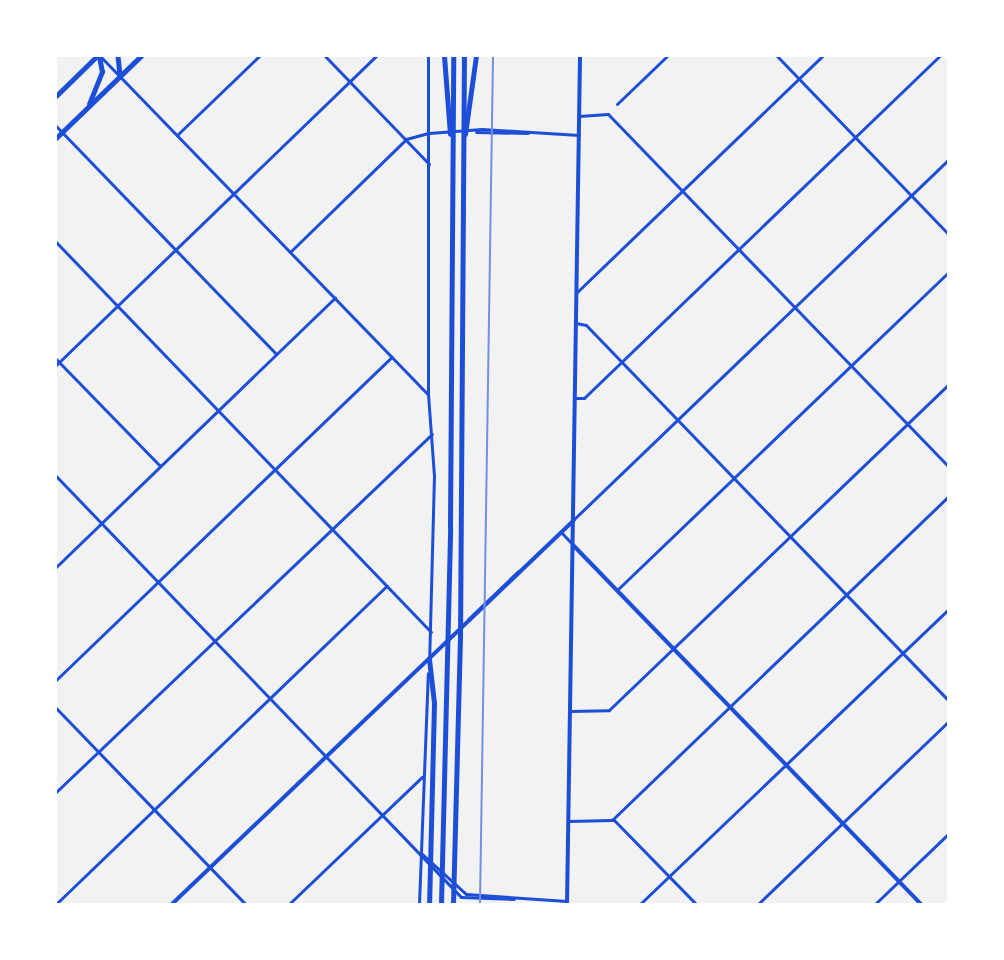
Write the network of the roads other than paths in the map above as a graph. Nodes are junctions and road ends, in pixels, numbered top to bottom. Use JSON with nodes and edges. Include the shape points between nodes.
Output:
{"nodes":[{"id":1,"x":99,"y":56,"type":"edge"},
{"id":2,"x":118,"y":56,"type":"edge"},
{"id":3,"x":141,"y":56,"type":"edge"},
{"id":4,"x":260,"y":56,"type":"edge"},
{"id":5,"x":325,"y":56,"type":"edge"},
{"id":6,"x":376,"y":56,"type":"edge"},
{"id":7,"x":428,"y":56,"type":"edge"},
{"id":8,"x":444,"y":56,"type":"edge"},
{"id":9,"x":453,"y":56,"type":"edge"},
{"id":10,"x":465,"y":56,"type":"edge"},
{"id":11,"x":476,"y":56,"type":"edge"},
{"id":12,"x":580,"y":56,"type":"edge"},
{"id":13,"x":667,"y":56,"type":"edge"},
{"id":14,"x":777,"y":56,"type":"edge"},
{"id":15,"x":822,"y":56,"type":"edge"},
{"id":16,"x":940,"y":56,"type":"edge"},
{"id":17,"x":120,"y":75,"type":"junction"},
{"id":18,"x":799,"y":78,"type":"junction"},
{"id":19,"x":350,"y":81,"type":"junction"},
{"id":20,"x":56,"y":96,"type":"edge"},
{"id":21,"x":617,"y":104,"type":"dead end"},
{"id":22,"x":88,"y":106,"type":"junction"},
{"id":23,"x":579,"y":116,"type":"junction"},
{"id":24,"x":449,"y":119,"type":"junction"},
{"id":25,"x":466,"y":120,"type":"junction"},
{"id":26,"x":56,"y":126,"type":"edge"},
{"id":27,"x":62,"y":132,"type":"junction"},
{"id":28,"x":429,"y":132,"type":"junction"},
{"id":29,"x":177,"y":135,"type":"junction"},
{"id":30,"x":579,"y":135,"type":"junction"},
{"id":31,"x":855,"y":137,"type":"junction"},
{"id":32,"x":56,"y":138,"type":"edge"},
{"id":33,"x":406,"y":139,"type":"junction"},
{"id":34,"x":948,"y":160,"type":"edge"},
{"id":35,"x":429,"y":164,"type":"junction"},
{"id":36,"x":682,"y":191,"type":"junction"},
{"id":37,"x":234,"y":193,"type":"junction"},
{"id":38,"x":911,"y":195,"type":"junction"},
{"id":39,"x":948,"y":234,"type":"edge"},
{"id":40,"x":56,"y":242,"type":"edge"},
{"id":41,"x":175,"y":249,"type":"junction"},
{"id":42,"x":738,"y":249,"type":"junction"},
{"id":43,"x":291,"y":252,"type":"junction"},
{"id":44,"x":948,"y":273,"type":"edge"},
{"id":45,"x":576,"y":292,"type":"junction"},
{"id":46,"x":335,"y":298,"type":"junction"},
{"id":47,"x":117,"y":306,"type":"junction"},
{"id":48,"x":795,"y":307,"type":"junction"},
{"id":49,"x":576,"y":323,"type":"junction"},
{"id":50,"x":276,"y":354,"type":"junction"},
{"id":51,"x":392,"y":357,"type":"junction"},
{"id":52,"x":56,"y":362,"type":"edge"},
{"id":53,"x":621,"y":362,"type":"junction"},
{"id":54,"x":851,"y":366,"type":"junction"},
{"id":55,"x":948,"y":385,"type":"edge"},
{"id":56,"x":428,"y":394,"type":"junction"},
{"id":57,"x":575,"y":398,"type":"junction"},
{"id":58,"x":217,"y":411,"type":"junction"},
{"id":59,"x":678,"y":420,"type":"junction"},
{"id":60,"x":908,"y":424,"type":"junction"},
{"id":61,"x":432,"y":434,"type":"junction"},
{"id":62,"x":160,"y":466,"type":"junction"},
{"id":63,"x":948,"y":466,"type":"edge"},
{"id":64,"x":275,"y":470,"type":"junction"},
{"id":65,"x":56,"y":476,"type":"edge"},
{"id":66,"x":734,"y":478,"type":"junction"},
{"id":67,"x":948,"y":498,"type":"edge"},
{"id":68,"x":573,"y":521,"type":"junction"},
{"id":69,"x":101,"y":523,"type":"junction"},
{"id":70,"x":331,"y":528,"type":"junction"},
{"id":71,"x":561,"y":532,"type":"junction"},
{"id":72,"x":790,"y":536,"type":"junction"},
{"id":73,"x":572,"y":544,"type":"junction"},
{"id":74,"x":56,"y":567,"type":"edge"},
{"id":75,"x":158,"y":581,"type":"junction"},
{"id":76,"x":387,"y":586,"type":"junction"},
{"id":77,"x":617,"y":590,"type":"junction"},
{"id":78,"x":847,"y":595,"type":"junction"},
{"id":79,"x":948,"y":610,"type":"edge"},
{"id":80,"x":431,"y":632,"type":"junction"},
{"id":81,"x":214,"y":640,"type":"junction"},
{"id":82,"x":673,"y":648,"type":"junction"},
{"id":83,"x":903,"y":653,"type":"junction"},
{"id":84,"x":429,"y":659,"type":"junction"},
{"id":85,"x":56,"y":680,"type":"edge"},
{"id":86,"x":271,"y":698,"type":"junction"},
{"id":87,"x":948,"y":700,"type":"edge"},
{"id":88,"x":730,"y":707,"type":"junction"},
{"id":89,"x":56,"y":708,"type":"edge"},
{"id":90,"x":570,"y":711,"type":"junction"},
{"id":91,"x":948,"y":722,"type":"edge"},
{"id":92,"x":97,"y":752,"type":"junction"},
{"id":93,"x":327,"y":756,"type":"junction"},
{"id":94,"x":787,"y":765,"type":"junction"},
{"id":95,"x":423,"y":777,"type":"junction"},
{"id":96,"x":56,"y":792,"type":"edge"},
{"id":97,"x":154,"y":810,"type":"junction"},
{"id":98,"x":383,"y":814,"type":"junction"},
{"id":99,"x":613,"y":819,"type":"junction"},
{"id":100,"x":568,"y":821,"type":"junction"},
{"id":101,"x":843,"y":824,"type":"junction"},
{"id":102,"x":948,"y":834,"type":"edge"},
{"id":103,"x":420,"y":853,"type":"junction"},
{"id":104,"x":210,"y":868,"type":"junction"},
{"id":105,"x":669,"y":877,"type":"junction"},
{"id":106,"x":899,"y":882,"type":"junction"},
{"id":107,"x":453,"y":902,"type":"edge"},
{"id":108,"x":567,"y":903,"type":"edge"},
{"id":109,"x":56,"y":904,"type":"edge"},
{"id":110,"x":172,"y":904,"type":"edge"},
{"id":111,"x":245,"y":904,"type":"edge"},
{"id":112,"x":289,"y":904,"type":"edge"},
{"id":113,"x":419,"y":904,"type":"edge"},
{"id":114,"x":429,"y":904,"type":"edge"},
{"id":115,"x":441,"y":904,"type":"edge"},
{"id":116,"x":640,"y":904,"type":"edge"},
{"id":117,"x":696,"y":904,"type":"edge"},
{"id":118,"x":758,"y":904,"type":"edge"},
{"id":119,"x":875,"y":904,"type":"edge"},
{"id":120,"x":921,"y":904,"type":"edge"}],
"edges":[{"from":1,"to":17,"type":"street"},
{"from":1,"to":20,"type":"highway"},
{"from":1,"to":22,"type":"highway","via":[[103,64],[101,78]]},
{"from":2,"to":17,"type":"highway"},
{"from":3,"to":17,"type":"highway"},
{"from":4,"to":29,"type":"street"},
{"from":5,"to":19,"type":"street"},
{"from":6,"to":19,"type":"street"},
{"from":7,"to":28,"type":"street"},
{"from":8,"to":24,"type":"highway"},
{"from":9,"to":24,"type":"highway"},
{"from":10,"to":25,"type":"highway"},
{"from":11,"to":25,"type":"highway"},
{"from":12,"to":23,"type":"main road"},
{"from":13,"to":21,"type":"street"},
{"from":14,"to":18,"type":"street"},
{"from":15,"to":18,"type":"street"},
{"from":16,"to":31,"type":"street"},
{"from":17,"to":22,"type":"highway"},
{"from":17,"to":29,"type":"street"},
{"from":18,"to":31,"type":"street"},
{"from":18,"to":36,"type":"street"},
{"from":19,"to":33,"type":"street"},
{"from":19,"to":37,"type":"street"},
{"from":22,"to":27,"type":"highway"},
{"from":23,"to":30,"type":"main road"},
{"from":23,"to":36,"type":"street","via":[[608,114]]},
{"from":24,"to":115,"type":"highway","via":[[448,628]]},
{"from":25,"to":107,"type":"highway"},
{"from":26,"to":27,"type":"street"},
{"from":27,"to":32,"type":"highway"},
{"from":27,"to":41,"type":"street"},
{"from":28,"to":30,"type":"street"},
{"from":28,"to":33,"type":"street"},
{"from":28,"to":35,"type":"street"},
{"from":29,"to":37,"type":"street"},
{"from":30,"to":45,"type":"main road"},
{"from":31,"to":38,"type":"street"},
{"from":31,"to":42,"type":"street"},
{"from":33,"to":35,"type":"street"},
{"from":33,"to":43,"type":"street"},
{"from":34,"to":38,"type":"street"},
{"from":35,"to":56,"type":"street"},
{"from":36,"to":42,"type":"street"},
{"from":36,"to":45,"type":"street"},
{"from":37,"to":41,"type":"street"},
{"from":37,"to":43,"type":"street"},
{"from":38,"to":39,"type":"street"},
{"from":38,"to":48,"type":"street"},
{"from":40,"to":47,"type":"street"},
{"from":41,"to":47,"type":"street"},
{"from":41,"to":50,"type":"street"},
{"from":42,"to":48,"type":"street"},
{"from":42,"to":53,"type":"street"},
{"from":43,"to":46,"type":"street"},
{"from":44,"to":54,"type":"street"},
{"from":45,"to":49,"type":"main road"},
{"from":46,"to":50,"type":"street"},
{"from":46,"to":51,"type":"street"},
{"from":47,"to":52,"type":"street"},
{"from":47,"to":58,"type":"street"},
{"from":48,"to":54,"type":"street"},
{"from":48,"to":59,"type":"street"},
{"from":49,"to":53,"type":"street","via":[[586,325]]},
{"from":49,"to":57,"type":"main road"},
{"from":50,"to":58,"type":"street"},
{"from":51,"to":56,"type":"street"},
{"from":51,"to":64,"type":"street"},
{"from":52,"to":62,"type":"street"},
{"from":53,"to":57,"type":"street","via":[[584,398]]},
{"from":53,"to":59,"type":"street"},
{"from":54,"to":60,"type":"street"},
{"from":54,"to":66,"type":"street"},
{"from":55,"to":60,"type":"street"},
{"from":56,"to":61,"type":"street"},
{"from":57,"to":68,"type":"main road"},
{"from":58,"to":62,"type":"street"},
{"from":58,"to":64,"type":"street"},
{"from":59,"to":66,"type":"street"},
{"from":59,"to":68,"type":"street"},
{"from":60,"to":63,"type":"street"},
{"from":60,"to":72,"type":"street"},
{"from":61,"to":70,"type":"street"},
{"from":61,"to":80,"type":"street"},
{"from":62,"to":69,"type":"street"},
{"from":64,"to":70,"type":"street"},
{"from":64,"to":75,"type":"street"},
{"from":65,"to":69,"type":"street"},
{"from":66,"to":72,"type":"street"},
{"from":66,"to":77,"type":"street"},
{"from":67,"to":78,"type":"street"},
{"from":68,"to":71,"type":"main road"},
{"from":68,"to":73,"type":"main road"},
{"from":69,"to":74,"type":"street"},
{"from":69,"to":75,"type":"street"},
{"from":70,"to":76,"type":"street"},
{"from":70,"to":81,"type":"street"},
{"from":71,"to":73,"type":"street"},
{"from":71,"to":84,"type":"main road"},
{"from":72,"to":78,"type":"street"},
{"from":72,"to":82,"type":"street"},
{"from":73,"to":77,"type":"main road"},
{"from":73,"to":90,"type":"main road"},
{"from":75,"to":81,"type":"street"},
{"from":75,"to":85,"type":"street"},
{"from":76,"to":80,"type":"street"},
{"from":76,"to":86,"type":"street"},
{"from":77,"to":82,"type":"main road"},
{"from":78,"to":83,"type":"street"},
{"from":78,"to":88,"type":"street"},
{"from":79,"to":83,"type":"street"},
{"from":80,"to":84,"type":"street"},
{"from":81,"to":86,"type":"street"},
{"from":81,"to":92,"type":"street"},
{"from":82,"to":88,"type":"main road"},
{"from":82,"to":90,"type":"street","via":[[609,710]]},
{"from":83,"to":87,"type":"street"},
{"from":83,"to":94,"type":"street"},
{"from":84,"to":93,"type":"main road"},
{"from":84,"to":95,"type":"street"},
{"from":84,"to":114,"type":"highway","via":[[434,703]]},
{"from":86,"to":93,"type":"street"},
{"from":86,"to":97,"type":"street"},
{"from":88,"to":94,"type":"main road"},
{"from":88,"to":99,"type":"street"},
{"from":89,"to":92,"type":"street"},
{"from":90,"to":100,"type":"main road"},
{"from":91,"to":101,"type":"street"},
{"from":92,"to":96,"type":"street"},
{"from":92,"to":97,"type":"street"},
{"from":93,"to":98,"type":"street"},
{"from":93,"to":104,"type":"main road"},
{"from":94,"to":101,"type":"main road"},
{"from":94,"to":105,"type":"street"},
{"from":95,"to":98,"type":"street"},
{"from":95,"to":103,"type":"street"},
{"from":97,"to":104,"type":"street"},
{"from":97,"to":109,"type":"street"},
{"from":98,"to":103,"type":"street"},
{"from":98,"to":112,"type":"street"},
{"from":99,"to":100,"type":"street"},
{"from":99,"to":105,"type":"street"},
{"from":100,"to":108,"type":"main road"},
{"from":101,"to":106,"type":"main road"},
{"from":101,"to":118,"type":"street"},
{"from":102,"to":106,"type":"street"},
{"from":103,"to":108,"type":"street","via":[[466,894]]},
{"from":103,"to":113,"type":"street"},
{"from":104,"to":110,"type":"main road"},
{"from":104,"to":111,"type":"street"},
{"from":105,"to":116,"type":"street"},
{"from":105,"to":117,"type":"street"},
{"from":106,"to":119,"type":"street"},
{"from":106,"to":120,"type":"main road"}]}
